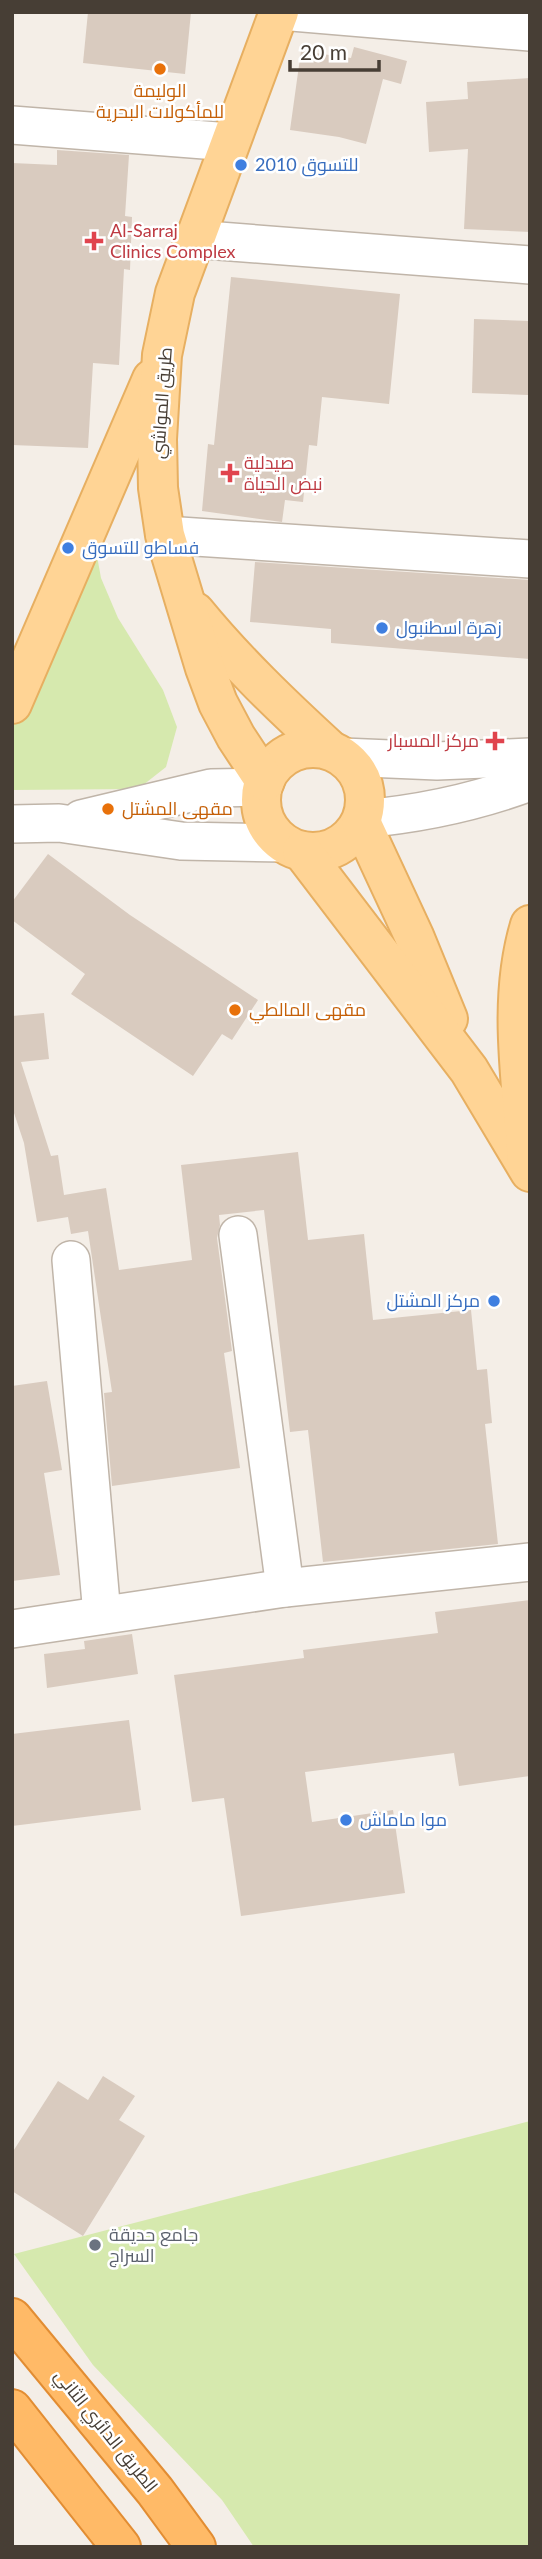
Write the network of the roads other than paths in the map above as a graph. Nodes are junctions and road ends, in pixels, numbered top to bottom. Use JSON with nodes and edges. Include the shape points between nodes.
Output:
{"nodes":[{"id":1,"x":279,"y":12,"type":"edge"},
{"id":2,"x":292,"y":12,"type":"edge"},
{"id":3,"x":530,"y":32,"type":"edge"},
{"id":4,"x":12,"y":125,"type":"edge"},
{"id":5,"x":230,"y":142,"type":"junction"},
{"id":6,"x":193,"y":239,"type":"junction"},
{"id":7,"x":530,"y":265,"type":"edge"},
{"id":8,"x":162,"y":355,"type":"junction"},
{"id":9,"x":164,"y":535,"type":"junction"},
{"id":10,"x":530,"y":559,"type":"edge"},
{"id":11,"x":184,"y":600,"type":"junction"},
{"id":12,"x":12,"y":704,"type":"edge"},
{"id":13,"x":336,"y":753,"type":"junction"},
{"id":14,"x":530,"y":757,"type":"edge"},
{"id":15,"x":530,"y":782,"type":"edge"},
{"id":16,"x":264,"y":784,"type":"junction"},
{"id":17,"x":361,"y":820,"type":"junction"},
{"id":18,"x":59,"y":823,"type":"junction"},
{"id":19,"x":12,"y":824,"type":"edge"},
{"id":20,"x":293,"y":847,"type":"junction"},
{"id":21,"x":530,"y":925,"type":"edge"},
{"id":22,"x":524,"y":1043,"type":"edge"},
{"id":23,"x":469,"y":1070,"type":"junction"},
{"id":24,"x":529,"y":1169,"type":"edge"},
{"id":25,"x":238,"y":1235,"type":"dead end"},
{"id":26,"x":71,"y":1261,"type":"dead end"},
{"id":27,"x":530,"y":1562,"type":"edge"},
{"id":28,"x":285,"y":1588,"type":"junction"},
{"id":29,"x":102,"y":1615,"type":"junction"},
{"id":30,"x":12,"y":1629,"type":"edge"},
{"id":31,"x":12,"y":2318,"type":"edge"},
{"id":32,"x":12,"y":2409,"type":"edge"},
{"id":33,"x":121,"y":2547,"type":"edge"},
{"id":34,"x":196,"y":2547,"type":"edge"}],
"edges":[{"from":1,"to":5,"type":"main road","name":"طريق المواشي"},
{"from":2,"to":3,"type":"street"},
{"from":4,"to":5,"type":"street"},
{"from":5,"to":6,"type":"main road","name":"طريق المواشي"},
{"from":6,"to":7,"type":"street"},
{"from":6,"to":8,"type":"main road","name":"طريق المواشي"},
{"from":8,"to":9,"type":"main road","name":"طريق المواشي","via":[[157,439]]},
{"from":8,"to":12,"type":"main road"},
{"from":9,"to":10,"type":"street"},
{"from":9,"to":11,"type":"main road","name":"طريق المواشي"},
{"from":11,"to":13,"type":"main road","name":"طريق المواشي","via":[[266,692]]},
{"from":11,"to":16,"type":"main road","name":"طريق المواشي","via":[[218,703]]},
{"from":13,"to":14,"type":"street","via":[[437,761]]},
{"from":13,"to":16,"type":"main road","via":[[303,748],[291,753],[271,769]]},
{"from":13,"to":17,"type":"main road","via":[[354,766],[361,778],[365,805]]},
{"from":15,"to":17,"type":"street","via":[[407,815]]},
{"from":16,"to":18,"type":"street","via":[[211,788]]},
{"from":16,"to":20,"type":"main road","via":[[262,812],[267,824]]},
{"from":17,"to":20,"type":"main road","via":[[342,843],[323,850]]},
{"from":17,"to":23,"type":"main road"},
{"from":18,"to":19,"type":"street"},
{"from":18,"to":20,"type":"street","via":[[181,841]]},
{"from":20,"to":23,"type":"main road"},
{"from":21,"to":22,"type":"main road","via":[[518,982]]},
{"from":22,"to":24,"type":"main road"},
{"from":23,"to":24,"type":"main road"},
{"from":25,"to":28,"type":"street"},
{"from":26,"to":29,"type":"street"},
{"from":27,"to":28,"type":"street"},
{"from":28,"to":29,"type":"street"},
{"from":29,"to":30,"type":"street"},
{"from":31,"to":34,"type":"highway","name":"الطريق الدائري الثاني"},
{"from":32,"to":33,"type":"highway"}]}
